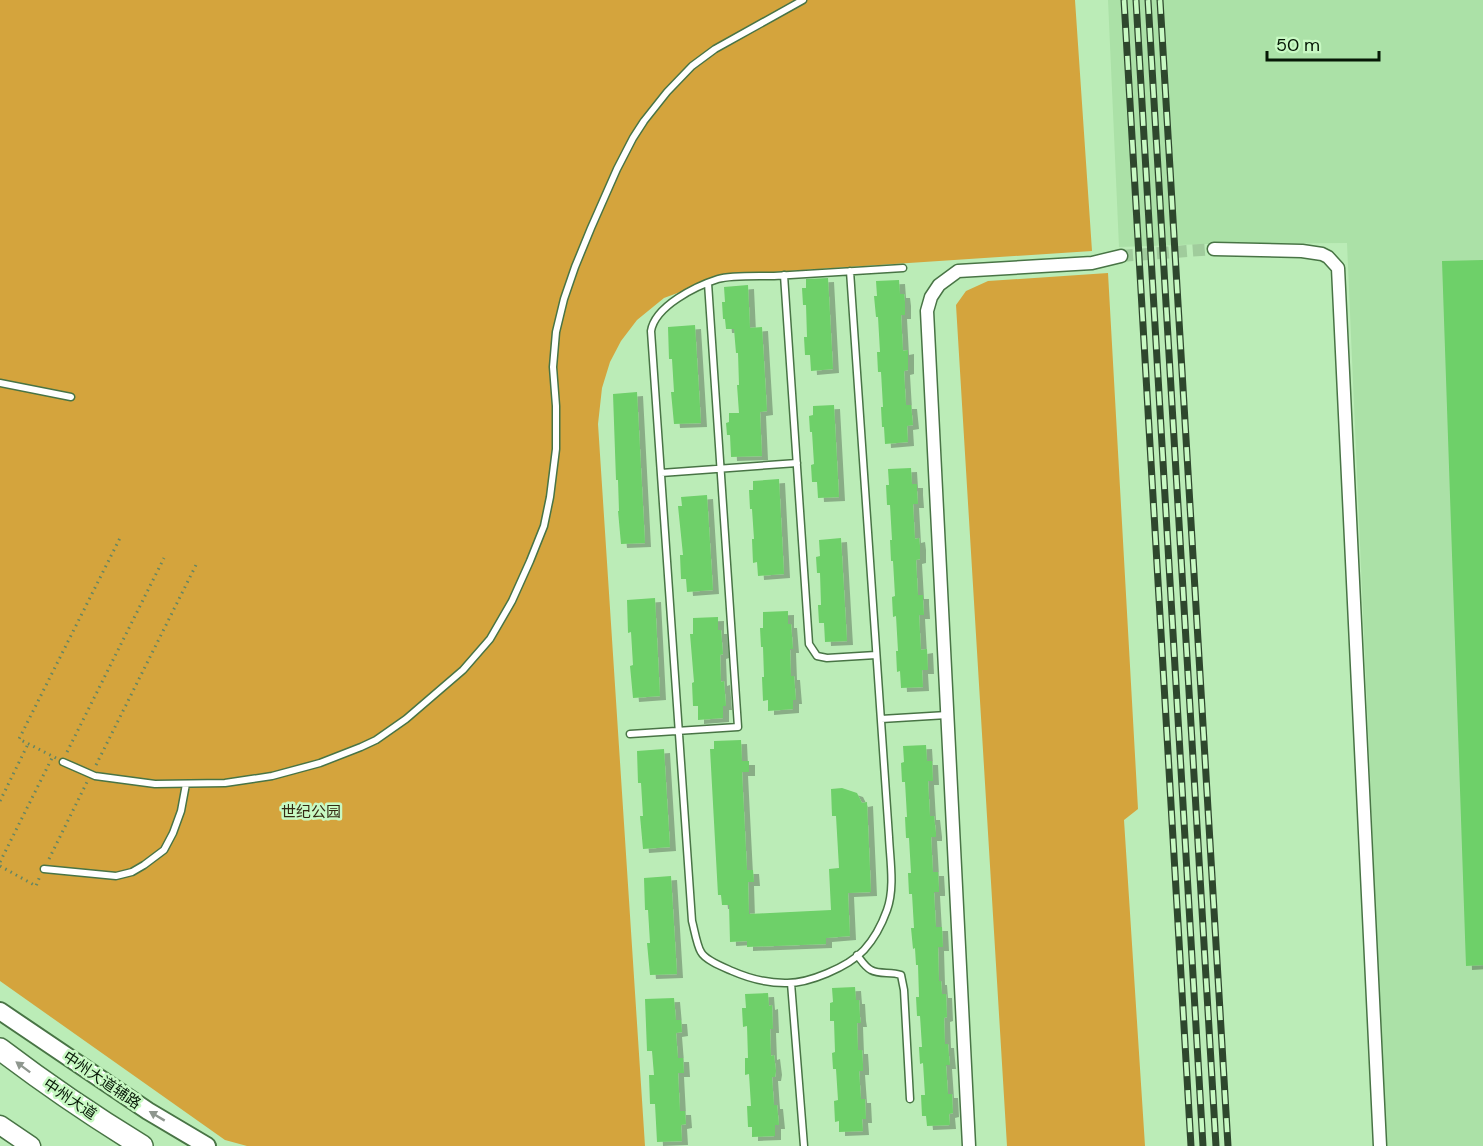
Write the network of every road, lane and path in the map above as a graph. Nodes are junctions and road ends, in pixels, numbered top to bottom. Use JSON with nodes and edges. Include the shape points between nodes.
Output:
{"nodes":[{"id":1,"x":802,"y":0,"type":"edge"},
{"id":2,"x":1214,"y":249,"type":"tunnel mouth"},
{"id":3,"x":1121,"y":256,"type":"tunnel mouth"},
{"id":4,"x":903,"y":268,"type":"dead end"},
{"id":5,"x":850,"y":271,"type":"junction"},
{"id":6,"x":784,"y":275,"type":"junction"},
{"id":7,"x":708,"y":283,"type":"junction"},
{"id":8,"x":0,"y":383,"type":"edge"},
{"id":9,"x":72,"y":397,"type":"dead end"},
{"id":10,"x":797,"y":463,"type":"junction"},
{"id":11,"x":721,"y":468,"type":"junction"},
{"id":12,"x":661,"y":473,"type":"junction"},
{"id":13,"x":120,"y":536,"type":"dead end"},
{"id":14,"x":165,"y":558,"type":"dead end"},
{"id":15,"x":197,"y":563,"type":"dead end"},
{"id":16,"x":876,"y":655,"type":"junction"},
{"id":17,"x":947,"y":715,"type":"junction"},
{"id":18,"x":881,"y":719,"type":"junction"},
{"id":19,"x":679,"y":730,"type":"junction"},
{"id":20,"x":630,"y":734,"type":"dead end"},
{"id":21,"x":28,"y":744,"type":"junction"},
{"id":22,"x":53,"y":756,"type":"junction"},
{"id":23,"x":63,"y":762,"type":"junction"},
{"id":24,"x":91,"y":775,"type":"junction"},
{"id":25,"x":186,"y":784,"type":"junction"},
{"id":26,"x":0,"y":801,"type":"edge"},
{"id":27,"x":0,"y":864,"type":"edge"},
{"id":28,"x":44,"y":869,"type":"junction"},
{"id":29,"x":857,"y":955,"type":"junction"},
{"id":30,"x":791,"y":983,"type":"junction"},
{"id":31,"x":0,"y":1011,"type":"edge"},
{"id":32,"x":0,"y":1049,"type":"edge"},
{"id":33,"x":910,"y":1099,"type":"dead end"},
{"id":34,"x":0,"y":1125,"type":"edge"},
{"id":35,"x":31,"y":1146,"type":"edge"},
{"id":36,"x":142,"y":1146,"type":"edge"},
{"id":37,"x":207,"y":1146,"type":"edge"},
{"id":38,"x":804,"y":1146,"type":"edge"},
{"id":39,"x":969,"y":1146,"type":"edge"},
{"id":40,"x":1380,"y":1146,"type":"edge"}],
"edges":[{"from":1,"to":25,"type":"lane","via":[[692,66],[644,121],[617,168],[575,267],[556,332],[556,449],[544,526],[512,601],[481,650],[406,719],[361,747],[272,776]]},
{"from":2,"to":40,"type":"street","via":[[1322,254],[1338,268]]},
{"from":3,"to":17,"type":"street","via":[[1092,263],[958,271],[939,285],[931,297],[927,311]]},
{"from":4,"to":5,"type":"lane"},
{"from":5,"to":6,"type":"lane"},
{"from":5,"to":16,"type":"lane"},
{"from":6,"to":7,"type":"lane","via":[[720,278]]},
{"from":6,"to":10,"type":"lane"},
{"from":7,"to":11,"type":"lane"},
{"from":7,"to":12,"type":"lane","via":[[669,304],[652,323]]},
{"from":8,"to":9,"type":"lane"},
{"from":10,"to":11,"type":"lane"},
{"from":10,"to":16,"type":"lane","via":[[809,644],[817,656],[827,658]]},
{"from":11,"to":12,"type":"lane"},
{"from":11,"to":19,"type":"lane","via":[[738,726]]},
{"from":12,"to":19,"type":"lane"},
{"from":13,"to":21,"type":"path","via":[[19,739]]},
{"from":14,"to":23,"type":"path"},
{"from":15,"to":24,"type":"path"},
{"from":16,"to":18,"type":"lane"},
{"from":17,"to":18,"type":"lane"},
{"from":17,"to":39,"type":"street"},
{"from":18,"to":29,"type":"lane","via":[[891,887],[888,908],[878,929]]},
{"from":19,"to":20,"type":"lane"},
{"from":19,"to":30,"type":"lane","via":[[692,921],[701,952],[744,976]]},
{"from":21,"to":22,"type":"path"},
{"from":21,"to":26,"type":"path"},
{"from":22,"to":23,"type":"path"},
{"from":22,"to":27,"type":"path"},
{"from":23,"to":24,"type":"lane"},
{"from":24,"to":25,"type":"lane"},
{"from":24,"to":28,"type":"path"},
{"from":25,"to":28,"type":"lane","via":[[173,833],[164,850],[144,865],[116,876]]},
{"from":27,"to":28,"type":"path","via":[[36,885]]},
{"from":29,"to":30,"type":"lane","via":[[839,968]]},
{"from":29,"to":33,"type":"lane","via":[[873,971],[901,975]]},
{"from":30,"to":38,"type":"lane"},
{"from":37,"to":31,"type":"street","name":"中州大道辅路","one_way":true},
{"from":36,"to":32,"type":"highway","name":"中州大道","one_way":true},
{"from":34,"to":35,"type":"main road"}]}
